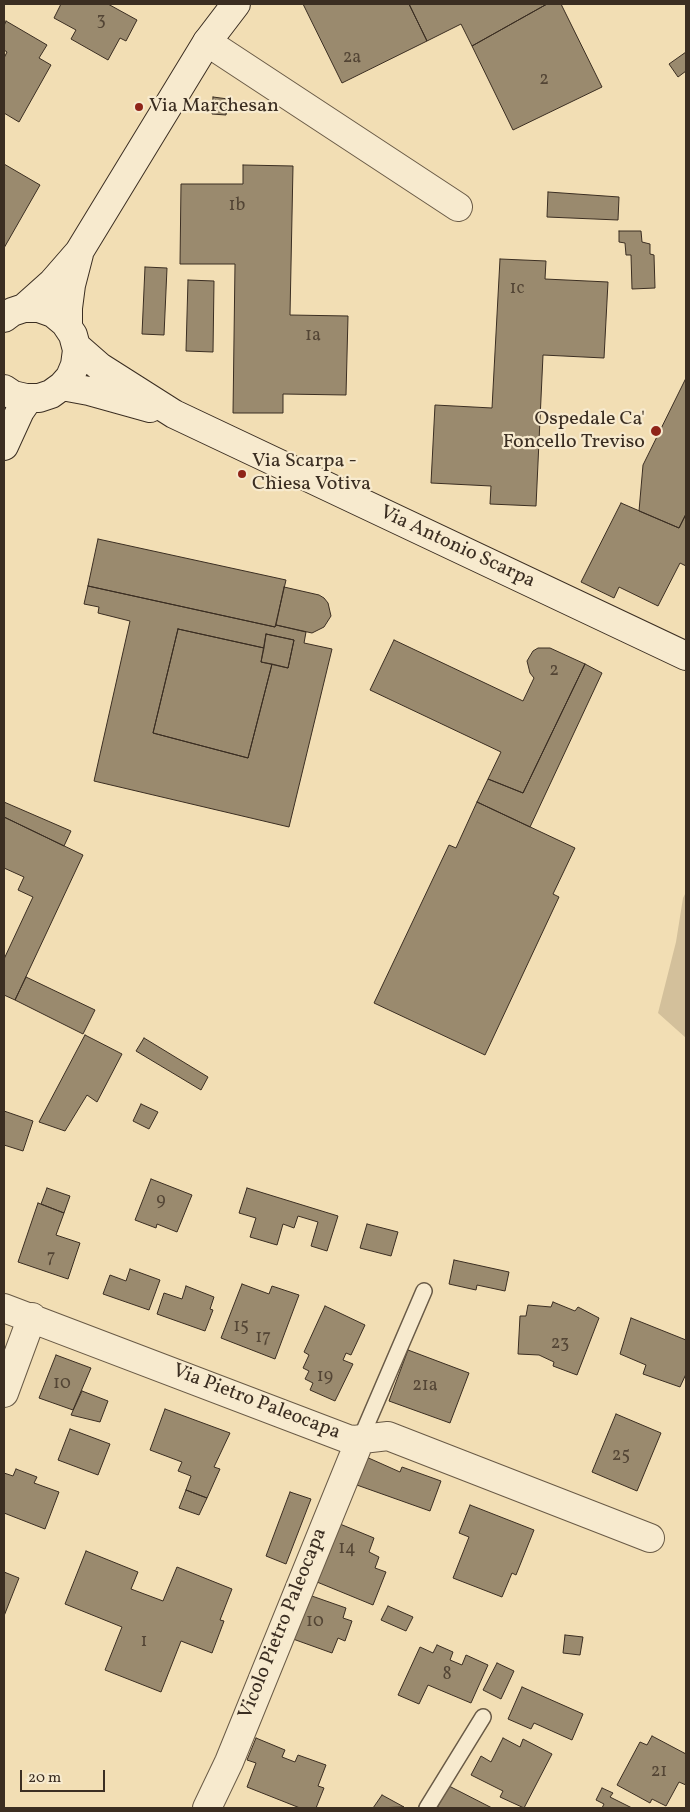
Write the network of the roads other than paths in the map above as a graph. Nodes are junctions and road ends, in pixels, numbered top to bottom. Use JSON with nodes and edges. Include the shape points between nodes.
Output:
{"nodes":[{"id":1,"x":225,"y":4,"type":"edge"},
{"id":2,"x":236,"y":4,"type":"edge"},
{"id":3,"x":208,"y":42,"type":"junction"},
{"id":4,"x":458,"y":207,"type":"dead end"},
{"id":5,"x":79,"y":252,"type":"junction"},
{"id":6,"x":14,"y":313,"type":"edge"},
{"id":7,"x":72,"y":337,"type":"junction"},
{"id":8,"x":62,"y":386,"type":"junction"},
{"id":9,"x":16,"y":393,"type":"edge"},
{"id":10,"x":174,"y":414,"type":"junction"},
{"id":11,"x":4,"y":446,"type":"edge"},
{"id":12,"x":686,"y":656,"type":"edge"},
{"id":13,"x":424,"y":1291,"type":"dead end"},
{"id":14,"x":4,"y":1308,"type":"edge"},
{"id":15,"x":32,"y":1317,"type":"junction"},
{"id":16,"x":4,"y":1393,"type":"edge"},
{"id":17,"x":360,"y":1440,"type":"junction"},
{"id":18,"x":650,"y":1538,"type":"dead end"},
{"id":19,"x":483,"y":1717,"type":"dead end"},
{"id":20,"x":207,"y":1808,"type":"edge"},
{"id":21,"x":427,"y":1808,"type":"edge"}],
"edges":[{"from":1,"to":3,"type":"street"},
{"from":2,"to":3,"type":"street"},
{"from":3,"to":4,"type":"street"},
{"from":3,"to":5,"type":"street"},
{"from":5,"to":6,"type":"street","via":[[52,283]]},
{"from":5,"to":7,"type":"street","via":[[68,308]]},
{"from":6,"to":7,"type":"street","name":"Via Antonio Scarpa","via":[[39,308],[53,313],[65,323]]},
{"from":7,"to":8,"type":"street","via":[[75,365]]},
{"from":7,"to":10,"type":"street","name":"Via Antonio Scarpa","via":[[100,366]]},
{"from":8,"to":9,"type":"street","via":[[39,398]]},
{"from":8,"to":10,"type":"street","name":"Via Antonio Scarpa"},
{"from":9,"to":11,"type":"street","via":[[20,411]]},
{"from":10,"to":12,"type":"street","name":"Via Antonio Scarpa"},
{"from":13,"to":17,"type":"lane"},
{"from":14,"to":15,"type":"street","name":"Via Pietro Paleocapa"},
{"from":15,"to":16,"type":"street"},
{"from":15,"to":17,"type":"street","name":"Via Pietro Paleocapa"},
{"from":17,"to":18,"type":"street","name":"Via Pietro Paleocapa","via":[[388,1436]]},
{"from":17,"to":20,"type":"street","name":"Vicolo Pietro Paleocapa","via":[[229,1762]]},
{"from":19,"to":21,"type":"lane"}]}
